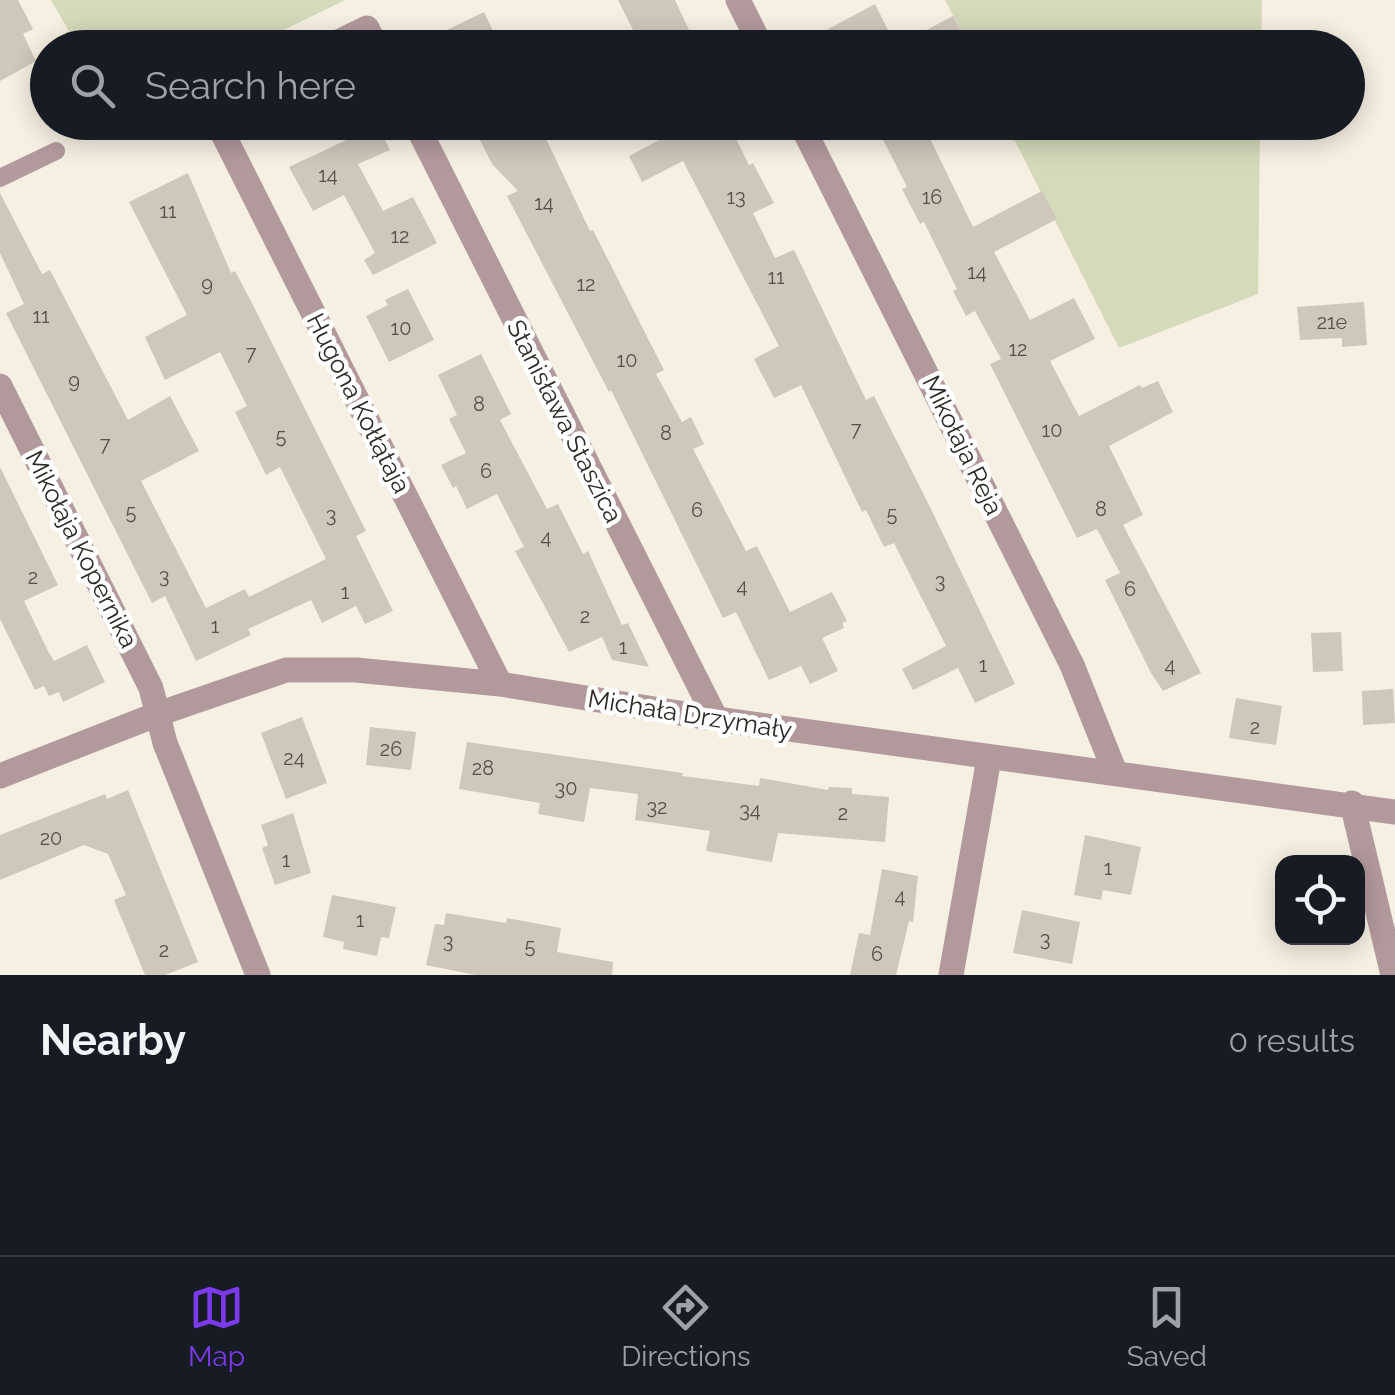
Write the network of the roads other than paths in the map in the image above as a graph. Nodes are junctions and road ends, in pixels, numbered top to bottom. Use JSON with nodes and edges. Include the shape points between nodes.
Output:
{"nodes":[{"id":1,"x":738,"y":0,"type":"edge"},
{"id":2,"x":753,"y":30,"type":"edge"},
{"id":3,"x":226,"y":140,"type":"edge"},
{"id":4,"x":424,"y":140,"type":"edge"},
{"id":5,"x":809,"y":140,"type":"edge"},
{"id":6,"x":56,"y":151,"type":"dead end"},
{"id":7,"x":0,"y":178,"type":"edge"},
{"id":8,"x":0,"y":386,"type":"edge"},
{"id":9,"x":500,"y":684,"type":"junction"},
{"id":10,"x":158,"y":714,"type":"junction"},
{"id":11,"x":716,"y":719,"type":"junction"},
{"id":12,"x":988,"y":758,"type":"junction"},
{"id":13,"x":1116,"y":772,"type":"junction"},
{"id":14,"x":0,"y":776,"type":"edge"},
{"id":15,"x":1352,"y":804,"type":"junction"},
{"id":16,"x":1395,"y":812,"type":"edge"},
{"id":17,"x":258,"y":975,"type":"edge"},
{"id":18,"x":951,"y":975,"type":"edge"},
{"id":19,"x":1393,"y":975,"type":"edge"}],
"edges":[{"from":1,"to":2,"type":"street"},
{"from":3,"to":9,"type":"street","name":"Hugona Kołłątaja"},
{"from":4,"to":11,"type":"street","name":"Stanisława Staszica"},
{"from":5,"to":13,"type":"street","name":"Mikołaja Reja","via":[[1072,665]]},
{"from":6,"to":7,"type":"lane"},
{"from":8,"to":10,"type":"street","name":"Mikołaja Kopernika"},
{"from":9,"to":10,"type":"street","name":"Michała Drzymały","via":[[286,670]]},
{"from":9,"to":11,"type":"street","name":"Michała Drzymały"},
{"from":10,"to":14,"type":"street","name":"Michała Drzymały"},
{"from":10,"to":17,"type":"street","name":"Mikołaja Kopernika"},
{"from":11,"to":12,"type":"street","name":"Michała Drzymały"},
{"from":12,"to":13,"type":"street","name":"Michała Drzymały"},
{"from":12,"to":18,"type":"street"},
{"from":13,"to":15,"type":"street","name":"Michała Drzymały"},
{"from":15,"to":16,"type":"street","name":"Michała Drzymały"},
{"from":15,"to":19,"type":"street"}]}
